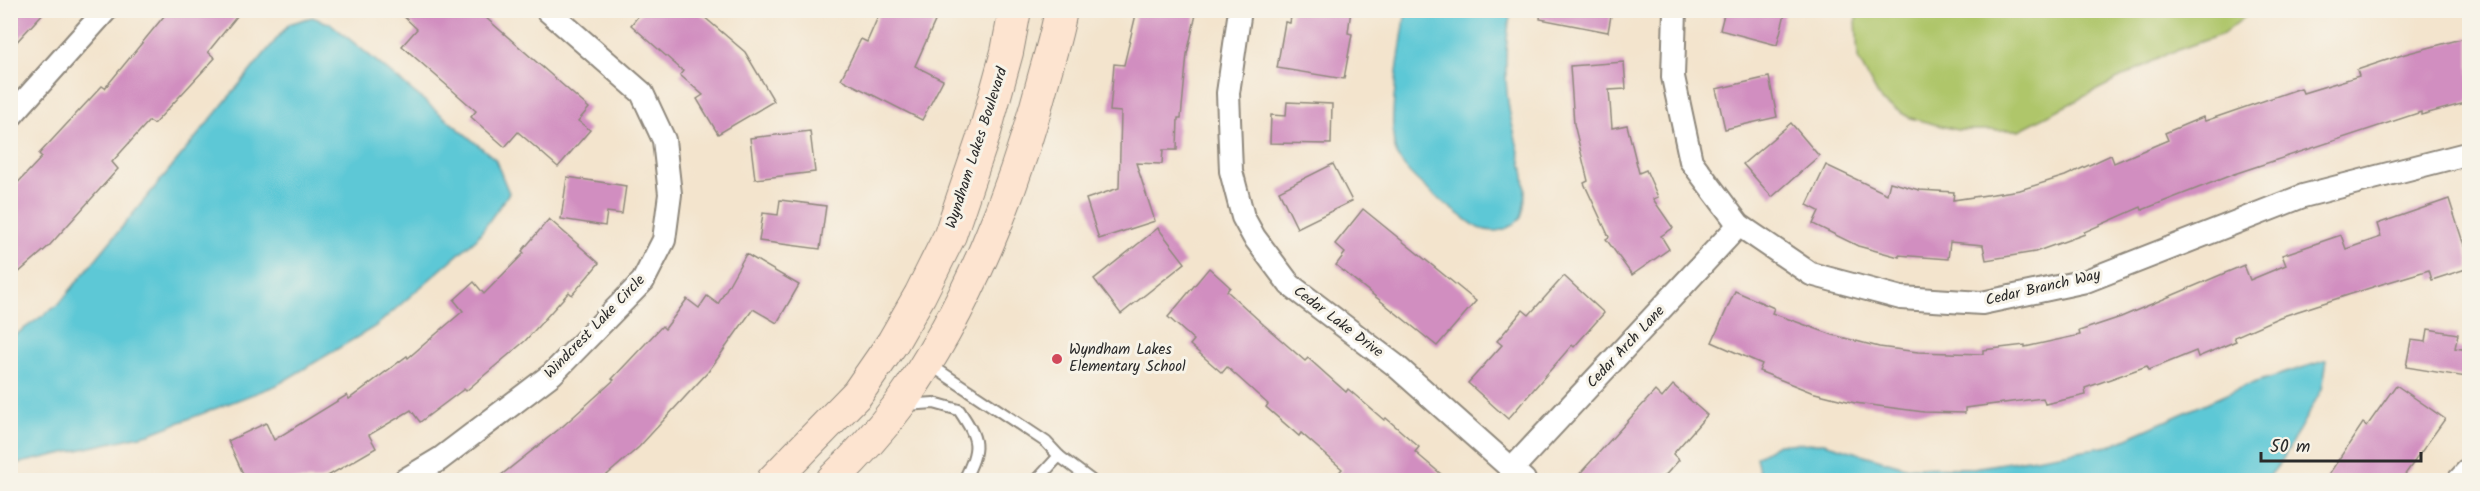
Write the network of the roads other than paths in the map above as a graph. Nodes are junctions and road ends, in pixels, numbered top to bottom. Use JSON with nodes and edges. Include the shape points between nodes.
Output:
{"nodes":[{"id":1,"x":106,"y":10,"type":"edge"},
{"id":2,"x":547,"y":10,"type":"edge"},
{"id":3,"x":1015,"y":10,"type":"edge"},
{"id":4,"x":1061,"y":10,"type":"edge"},
{"id":5,"x":1240,"y":10,"type":"edge"},
{"id":6,"x":1675,"y":10,"type":"edge"},
{"id":7,"x":10,"y":117,"type":"edge"},
{"id":8,"x":2469,"y":153,"type":"edge"},
{"id":9,"x":1739,"y":225,"type":"junction"},
{"id":10,"x":893,"y":342,"type":"junction"},
{"id":11,"x":927,"y":362,"type":"junction"},
{"id":12,"x":898,"y":406,"type":"junction"},
{"id":13,"x":1059,"y":456,"type":"junction"},
{"id":14,"x":2469,"y":468,"type":"edge"},
{"id":15,"x":1518,"y":475,"type":"edge"},
{"id":16,"x":405,"y":480,"type":"edge"},
{"id":17,"x":773,"y":480,"type":"edge"},
{"id":18,"x":832,"y":480,"type":"edge"},
{"id":19,"x":964,"y":480,"type":"edge"},
{"id":20,"x":1037,"y":480,"type":"edge"},
{"id":21,"x":1092,"y":480,"type":"edge"},
{"id":22,"x":2459,"y":480,"type":"edge"}],
"edges":[{"from":1,"to":7,"type":"street"},
{"from":2,"to":16,"type":"street","name":"Windcrest Lake Circle","via":[[642,93],[664,140],[670,194],[664,240],[643,281],[552,374],[441,459]]},
{"from":3,"to":10,"type":"street","name":"Wyndham Lakes Boulevard","via":[[985,132],[950,235]]},
{"from":4,"to":11,"type":"street","via":[[1035,113],[1004,203],[968,285]]},
{"from":5,"to":15,"type":"street","name":"Cedar Lake Drive","via":[[1228,93],[1231,171],[1254,237],[1290,285],[1395,365]]},
{"from":6,"to":9,"type":"street","name":"Cedar Branch Way","via":[[1673,77],[1691,161]]},
{"from":8,"to":9,"type":"street","name":"Cedar Branch Way","via":[[2304,196],[2086,281],[1982,303],[1901,298],[1811,274]]},
{"from":9,"to":15,"type":"street","name":"Cedar Arch Lane"},
{"from":10,"to":11,"type":"street"},
{"from":10,"to":17,"type":"street","name":"Wyndham Lakes Boulevard","via":[[857,394]]},
{"from":11,"to":12,"type":"street"},
{"from":11,"to":13,"type":"lane","via":[[1046,442]]},
{"from":12,"to":18,"type":"street"},
{"from":12,"to":19,"type":"lane","via":[[934,403],[959,410],[974,433],[977,453]]},
{"from":13,"to":20,"type":"lane"},
{"from":13,"to":21,"type":"lane"},
{"from":14,"to":22,"type":"street"}]}
